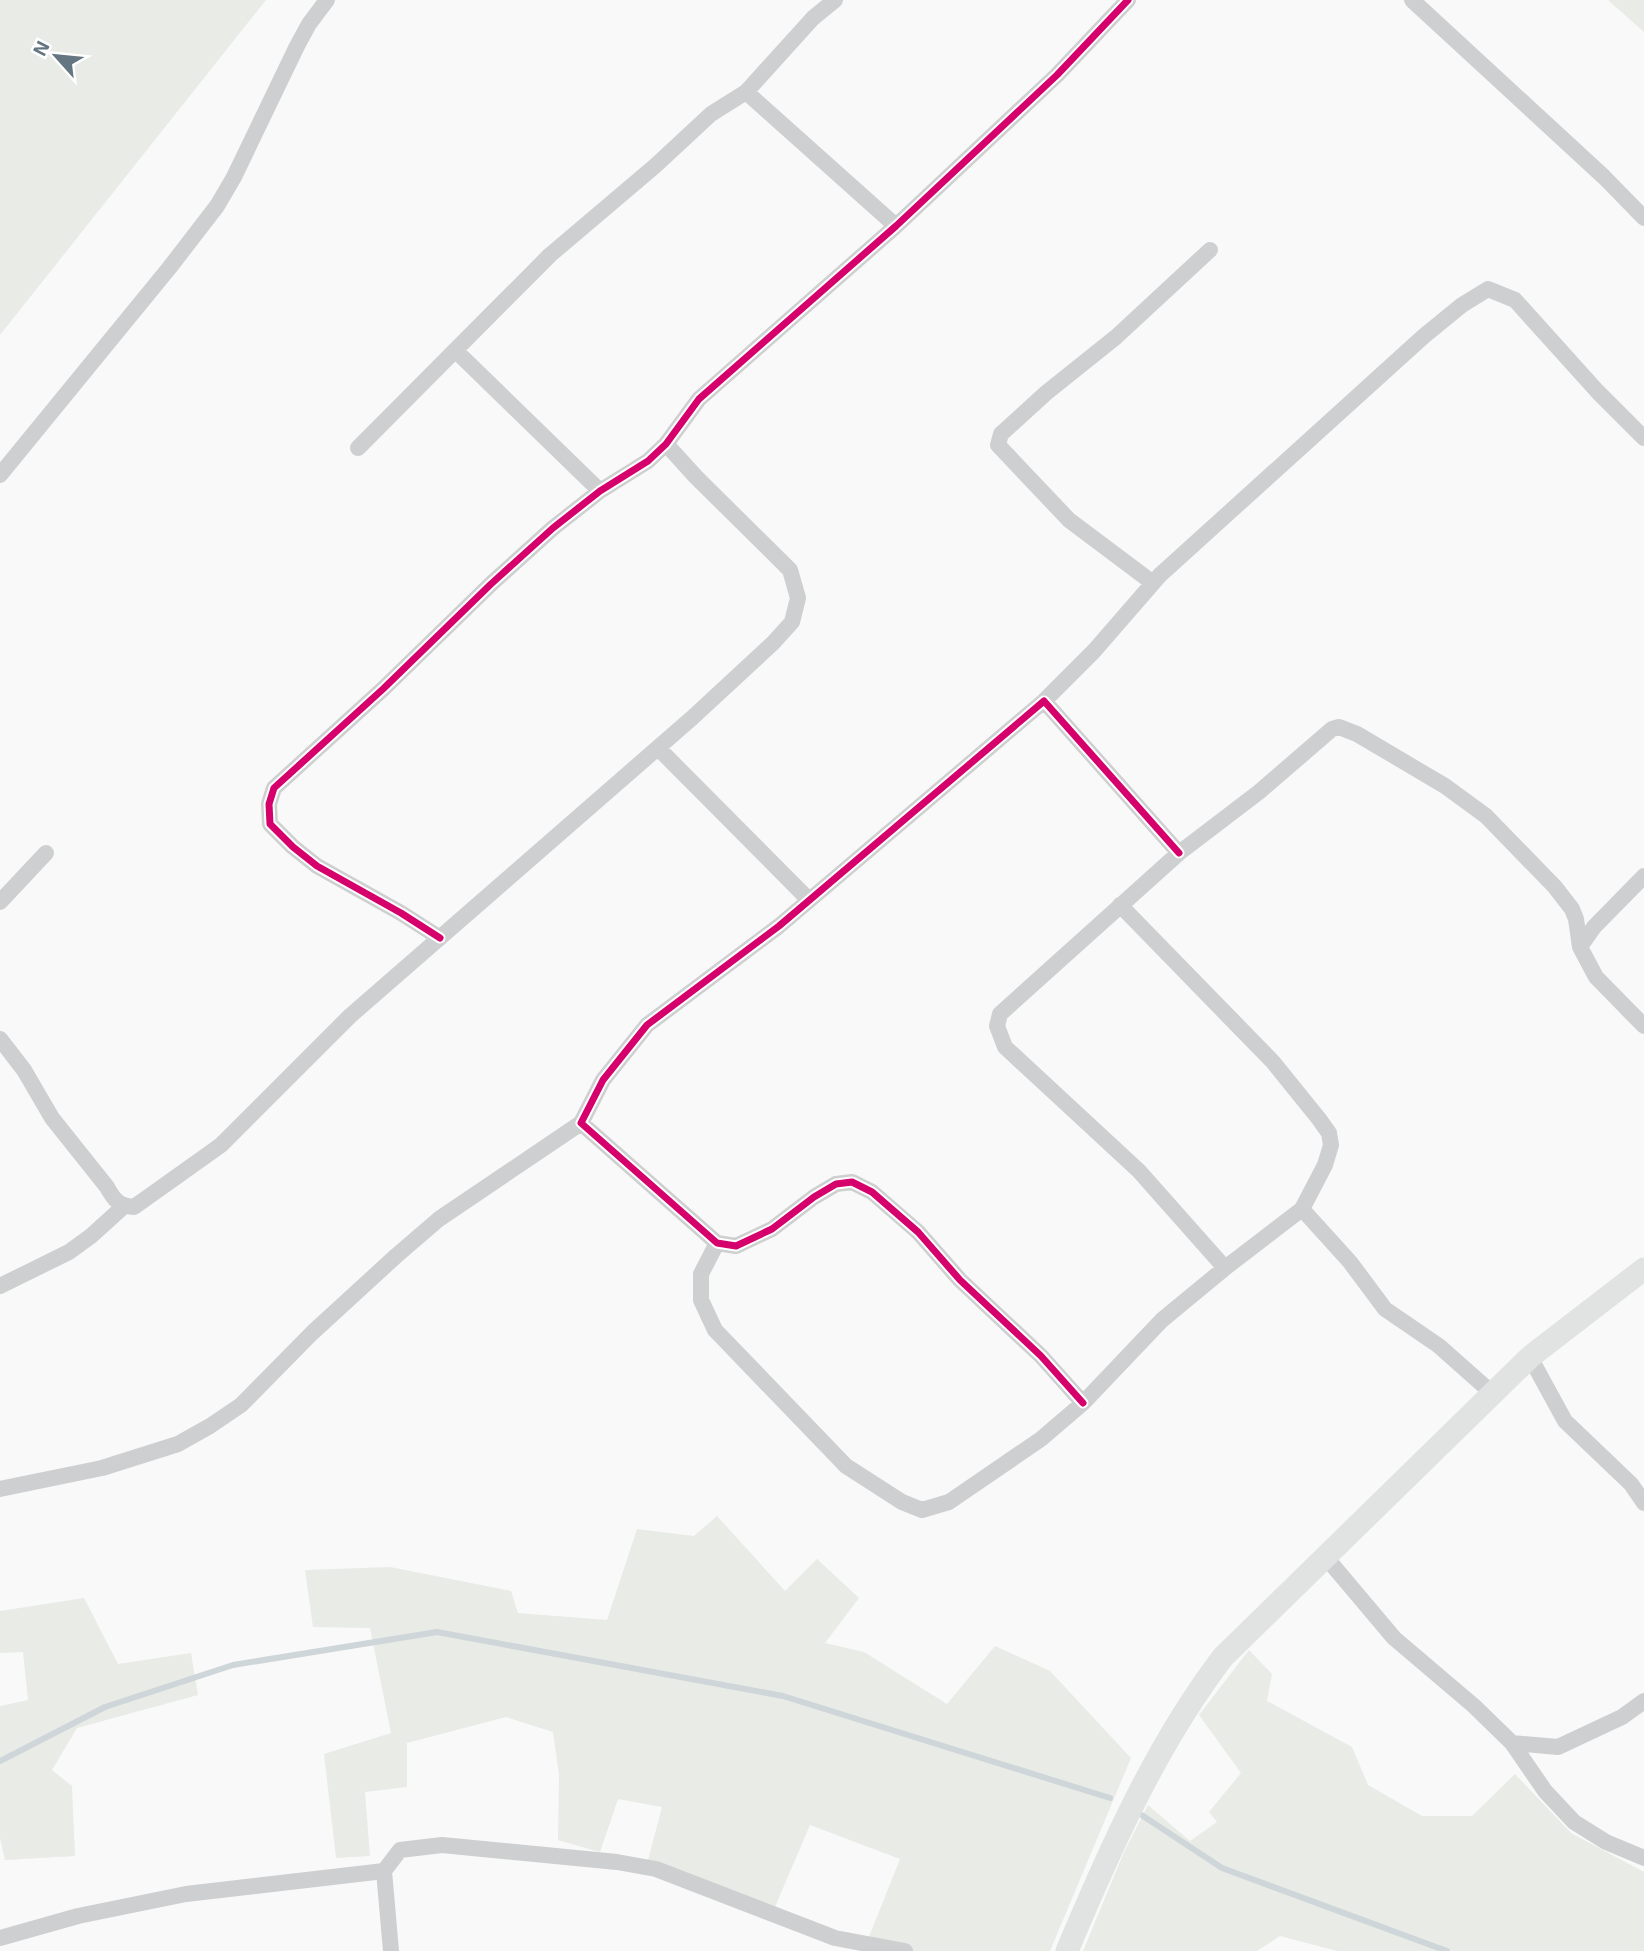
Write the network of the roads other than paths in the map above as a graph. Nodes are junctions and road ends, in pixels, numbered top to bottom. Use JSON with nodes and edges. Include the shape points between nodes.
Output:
{"nodes":[{"id":1,"x":327,"y":0,"type":"edge"},
{"id":2,"x":835,"y":0,"type":"edge"},
{"id":3,"x":1128,"y":0,"type":"edge"},
{"id":4,"x":1412,"y":0,"type":"edge"},
{"id":5,"x":746,"y":92,"type":"junction"},
{"id":6,"x":1644,"y":218,"type":"edge"},
{"id":7,"x":895,"y":226,"type":"junction"},
{"id":8,"x":1210,"y":250,"type":"dead end"},
{"id":9,"x":456,"y":351,"type":"junction"},
{"id":10,"x":1644,"y":438,"type":"edge"},
{"id":11,"x":666,"y":444,"type":"junction"},
{"id":12,"x":358,"y":448,"type":"dead end"},
{"id":13,"x":0,"y":475,"type":"edge"},
{"id":14,"x":600,"y":491,"type":"junction"},
{"id":15,"x":1153,"y":583,"type":"junction"},
{"id":16,"x":1044,"y":701,"type":"junction"},
{"id":17,"x":658,"y":748,"type":"junction"},
{"id":18,"x":46,"y":853,"type":"dead end"},
{"id":19,"x":1178,"y":853,"type":"junction"},
{"id":20,"x":1644,"y":876,"type":"edge"},
{"id":21,"x":809,"y":901,"type":"junction"},
{"id":22,"x":0,"y":902,"type":"edge"},
{"id":23,"x":1120,"y":905,"type":"junction"},
{"id":24,"x":440,"y":938,"type":"junction"},
{"id":25,"x":1580,"y":947,"type":"junction"},
{"id":26,"x":1644,"y":1026,"type":"edge"},
{"id":27,"x":0,"y":1039,"type":"edge"},
{"id":28,"x":580,"y":1123,"type":"junction"},
{"id":29,"x":122,"y":1207,"type":"junction"},
{"id":30,"x":1302,"y":1209,"type":"junction"},
{"id":31,"x":717,"y":1243,"type":"junction"},
{"id":32,"x":1225,"y":1268,"type":"junction"},
{"id":33,"x":1644,"y":1269,"type":"edge"},
{"id":34,"x":0,"y":1286,"type":"edge"},
{"id":35,"x":1530,"y":1357,"type":"junction"},
{"id":36,"x":1492,"y":1393,"type":"junction"},
{"id":37,"x":1083,"y":1403,"type":"junction"},
{"id":38,"x":0,"y":1489,"type":"edge"},
{"id":39,"x":1644,"y":1503,"type":"edge"},
{"id":40,"x":1324,"y":1555,"type":"junction"},
{"id":41,"x":1644,"y":1701,"type":"edge"},
{"id":42,"x":1512,"y":1743,"type":"junction"},
{"id":43,"x":1644,"y":1858,"type":"edge"},
{"id":44,"x":384,"y":1871,"type":"junction"},
{"id":45,"x":0,"y":1938,"type":"edge"},
{"id":46,"x":391,"y":1951,"type":"edge"},
{"id":47,"x":905,"y":1951,"type":"edge"},
{"id":48,"x":1067,"y":1951,"type":"edge"}],
"edges":[{"from":1,"to":13,"type":"street","via":[[297,46],[217,206]]},
{"from":2,"to":5,"type":"street"},
{"from":3,"to":7,"type":"street","via":[[1058,75]]},
{"from":4,"to":6,"type":"street"},
{"from":5,"to":7,"type":"street"},
{"from":5,"to":9,"type":"street","via":[[711,114],[550,255]]},
{"from":7,"to":11,"type":"street","via":[[699,399]]},
{"from":8,"to":15,"type":"street","via":[[1001,434],[998,445],[1069,520]]},
{"from":9,"to":12,"type":"street"},
{"from":9,"to":14,"type":"street"},
{"from":10,"to":15,"type":"street","via":[[1515,300],[1488,289],[1423,336]]},
{"from":11,"to":14,"type":"street"},
{"from":11,"to":17,"type":"street","via":[[790,570],[798,598],[792,622],[773,643]]},
{"from":14,"to":24,"type":"street","via":[[491,584],[274,788],[271,796],[271,824],[293,847],[317,866]]},
{"from":15,"to":16,"type":"street"},
{"from":16,"to":19,"type":"street"},
{"from":16,"to":21,"type":"street"},
{"from":17,"to":21,"type":"street"},
{"from":17,"to":24,"type":"street"},
{"from":18,"to":22,"type":"street"},
{"from":19,"to":23,"type":"street"},
{"from":19,"to":25,"type":"street","via":[[1332,729],[1347,728],[1486,816],[1572,909]]},
{"from":20,"to":25,"type":"street"},
{"from":21,"to":28,"type":"street","via":[[647,1025],[603,1080]]},
{"from":23,"to":30,"type":"street","via":[[1273,1062],[1329,1133],[1330,1152]]},
{"from":23,"to":32,"type":"street","via":[[1000,1014],[997,1026],[1006,1046],[1139,1171]]},
{"from":24,"to":29,"type":"street","via":[[350,1016],[221,1145],[134,1207]]},
{"from":25,"to":26,"type":"street","via":[[1596,977]]},
{"from":27,"to":29,"type":"street","via":[[52,1118]]},
{"from":28,"to":31,"type":"street"},
{"from":28,"to":38,"type":"street","via":[[439,1220],[331,1316],[241,1405],[210,1426],[178,1444],[102,1468]]},
{"from":29,"to":34,"type":"street","via":[[69,1252]]},
{"from":30,"to":32,"type":"street"},
{"from":30,"to":36,"type":"street","via":[[1385,1309],[1439,1346]]},
{"from":31,"to":37,"type":"street","via":[[736,1246],[772,1229],[836,1184],[852,1182],[872,1192],[918,1232]]},
{"from":31,"to":37,"type":"street","via":[[701,1274],[701,1300],[715,1330],[846,1466],[902,1502],[922,1510],[948,1502]]},
{"from":32,"to":37,"type":"street","via":[[1162,1321]]},
{"from":33,"to":35,"type":"street"},
{"from":35,"to":36,"type":"street"},
{"from":35,"to":39,"type":"street","via":[[1565,1421],[1631,1484]]},
{"from":36,"to":40,"type":"street"},
{"from":40,"to":42,"type":"street","via":[[1394,1638]]},
{"from":40,"to":48,"type":"street","via":[[1223,1657],[1195,1694],[1136,1800]]},
{"from":41,"to":42,"type":"street","via":[[1622,1717],[1558,1747]]},
{"from":42,"to":43,"type":"street","via":[[1545,1791],[1574,1822]]},
{"from":44,"to":45,"type":"street","via":[[186,1894]]},
{"from":44,"to":46,"type":"street"},
{"from":44,"to":47,"type":"street","via":[[401,1850],[442,1845],[617,1862],[656,1869],[835,1938]]}]}
